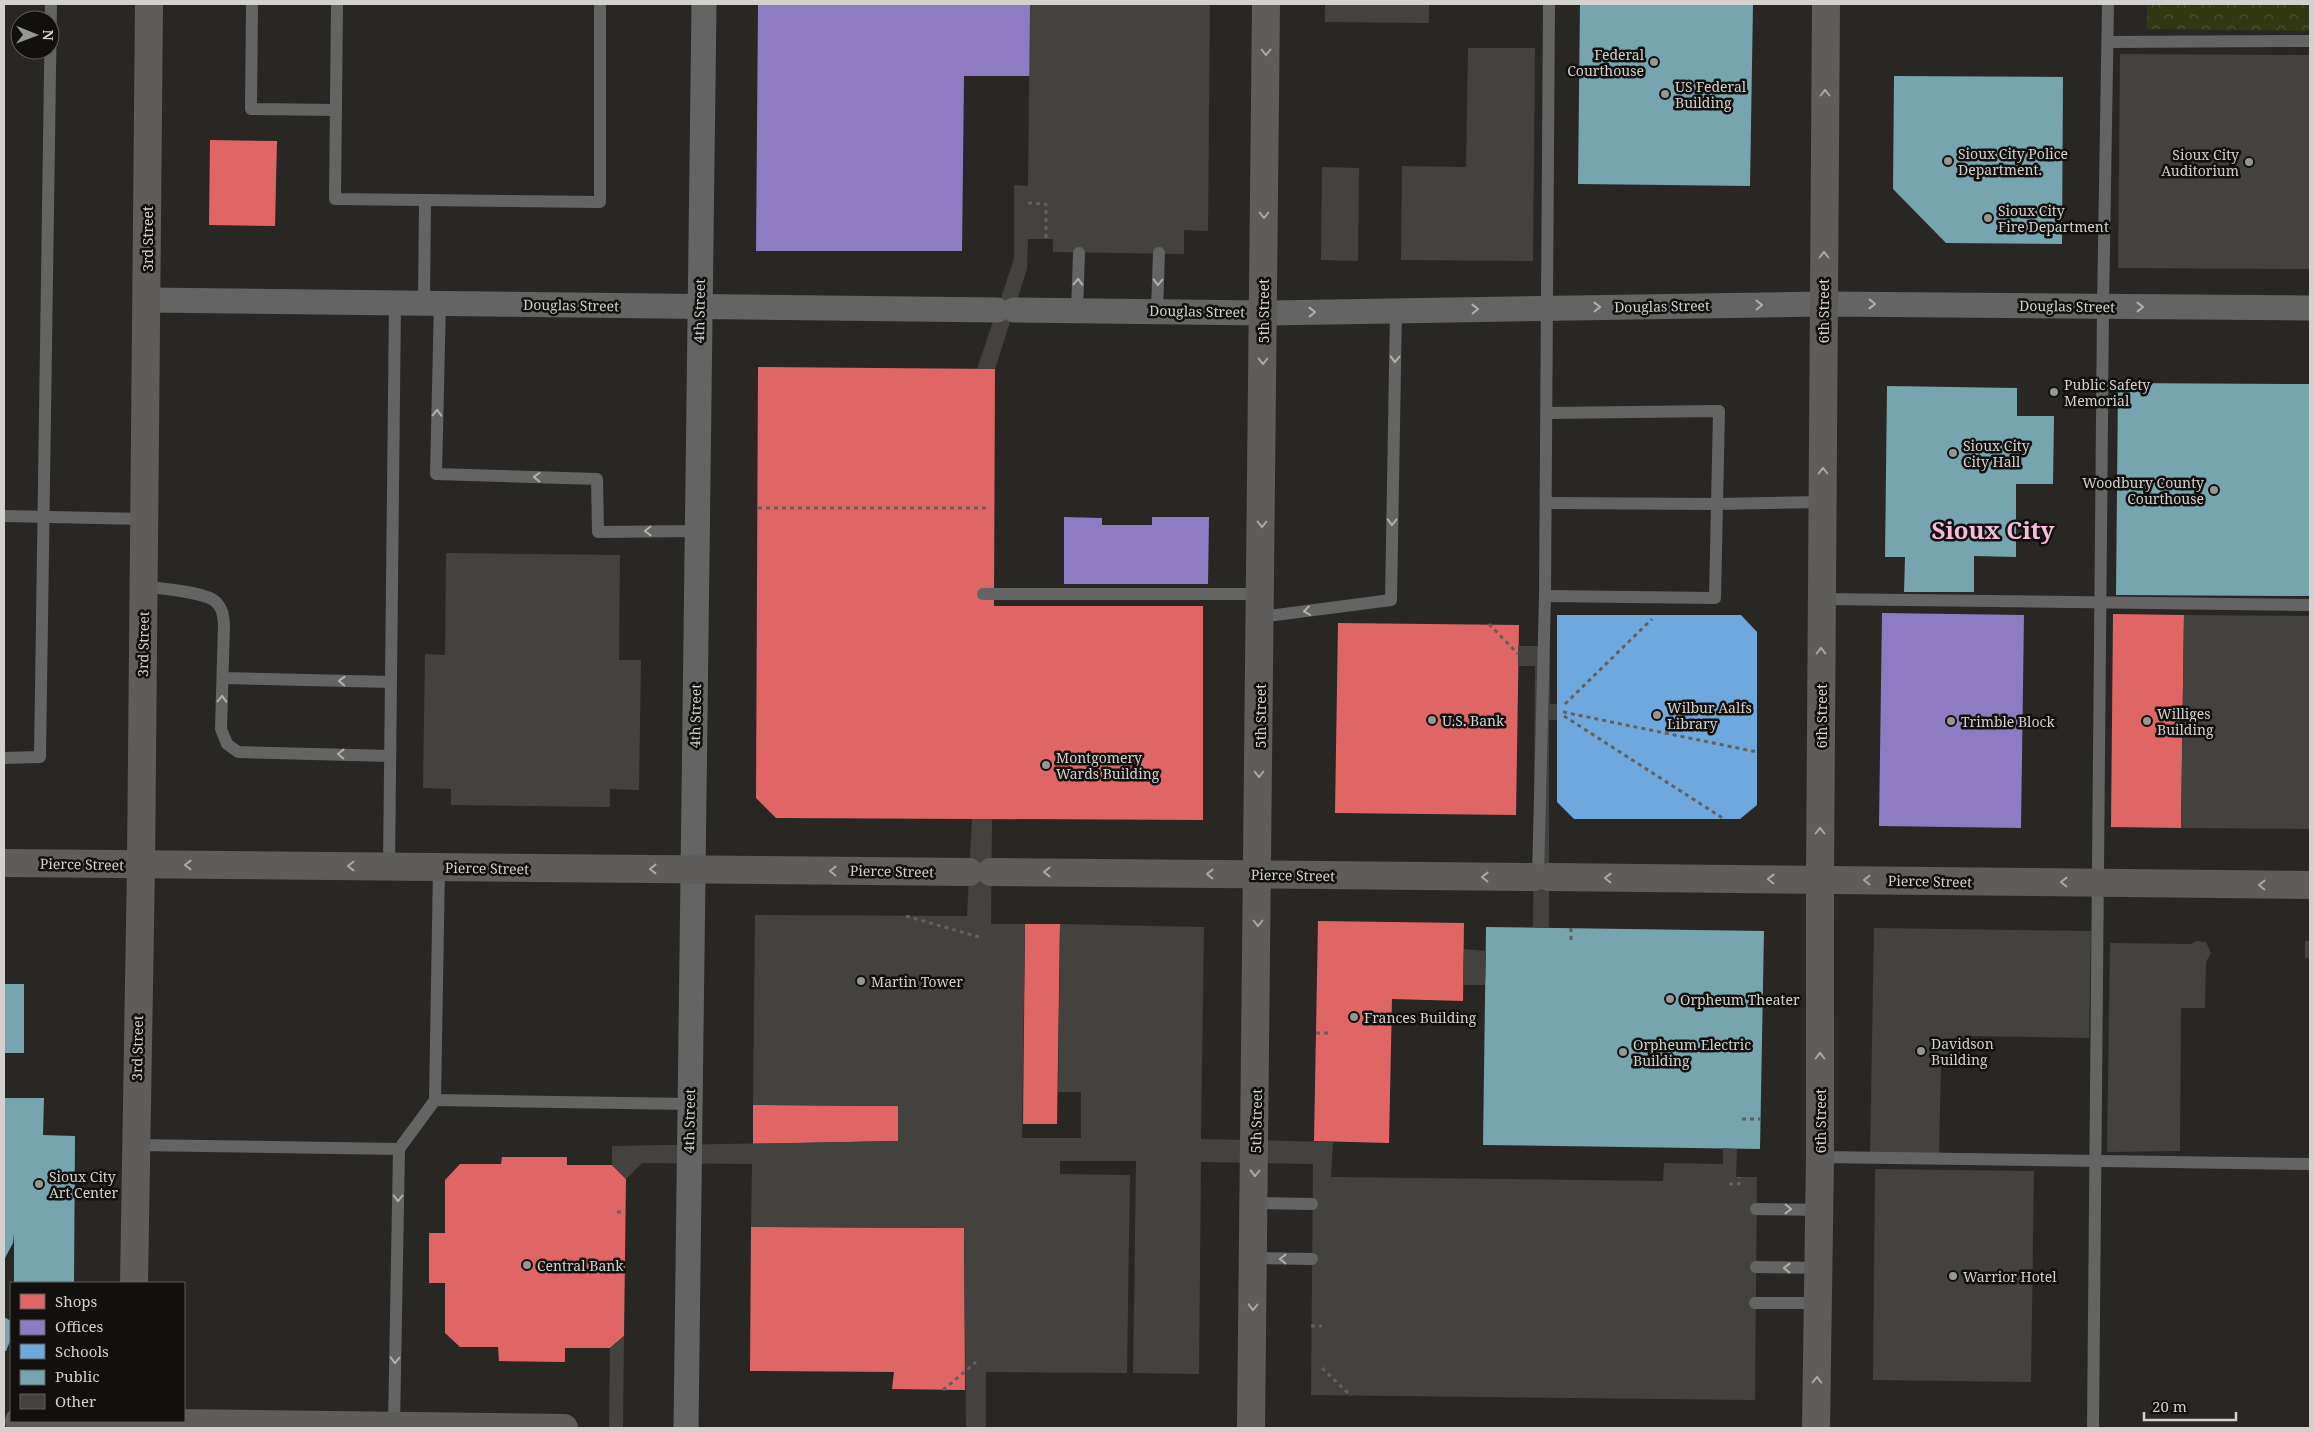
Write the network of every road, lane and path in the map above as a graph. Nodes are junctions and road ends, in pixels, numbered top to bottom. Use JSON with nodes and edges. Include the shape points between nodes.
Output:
{"nodes":[{"id":1,"x":51,"y":4,"type":"edge"},
{"id":2,"x":148,"y":4,"type":"edge"},
{"id":3,"x":252,"y":4,"type":"edge"},
{"id":4,"x":337,"y":4,"type":"edge"},
{"id":5,"x":600,"y":4,"type":"edge"},
{"id":6,"x":704,"y":4,"type":"edge"},
{"id":7,"x":1266,"y":4,"type":"edge"},
{"id":8,"x":1549,"y":4,"type":"edge"},
{"id":9,"x":1826,"y":4,"type":"edge"},
{"id":10,"x":2108,"y":4,"type":"edge"},
{"id":11,"x":2108,"y":42,"type":"junction"},
{"id":12,"x":2310,"y":42,"type":"edge"},
{"id":13,"x":336,"y":110,"type":"junction"},
{"id":14,"x":425,"y":200,"type":"junction"},
{"id":15,"x":1028,"y":203,"type":"dead end"},
{"id":16,"x":1046,"y":239,"type":"dead end"},
{"id":17,"x":1079,"y":253,"type":"dead end"},
{"id":18,"x":1158,"y":253,"type":"dead end"},
{"id":19,"x":146,"y":300,"type":"junction"},
{"id":20,"x":395,"y":302,"type":"junction"},
{"id":21,"x":432,"y":302,"type":"junction"},
{"id":22,"x":1824,"y":304,"type":"junction"},
{"id":23,"x":2103,"y":307,"type":"junction"},
{"id":24,"x":700,"y":308,"type":"junction"},
{"id":25,"x":1548,"y":308,"type":"junction"},
{"id":26,"x":2310,"y":308,"type":"edge"},
{"id":27,"x":1157,"y":310,"type":"junction"},
{"id":28,"x":1396,"y":310,"type":"junction"},
{"id":29,"x":1077,"y":311,"type":"junction"},
{"id":30,"x":1263,"y":313,"type":"junction"},
{"id":31,"x":1547,"y":413,"type":"junction"},
{"id":32,"x":1823,"y":502,"type":"junction"},
{"id":33,"x":1546,"y":503,"type":"junction"},
{"id":34,"x":1717,"y":504,"type":"junction"},
{"id":35,"x":758,"y":508,"type":"dead end"},
{"id":36,"x":986,"y":508,"type":"dead end"},
{"id":37,"x":4,"y":516,"type":"edge"},
{"id":38,"x":43,"y":517,"type":"junction"},
{"id":39,"x":144,"y":519,"type":"junction"},
{"id":40,"x":697,"y":531,"type":"junction"},
{"id":41,"x":143,"y":586,"type":"junction"},
{"id":42,"x":984,"y":594,"type":"dead end"},
{"id":43,"x":1545,"y":596,"type":"junction"},
{"id":44,"x":1822,"y":599,"type":"junction"},
{"id":45,"x":2102,"y":603,"type":"junction"},
{"id":46,"x":2310,"y":605,"type":"edge"},
{"id":47,"x":1261,"y":606,"type":"junction"},
{"id":48,"x":1656,"y":615,"type":"dead end"},
{"id":49,"x":1489,"y":624,"type":"dead end"},
{"id":50,"x":1518,"y":654,"type":"dead end"},
{"id":51,"x":222,"y":678,"type":"junction"},
{"id":52,"x":391,"y":682,"type":"junction"},
{"id":53,"x":1557,"y":711,"type":"junction"},
{"id":54,"x":1757,"y":752,"type":"dead end"},
{"id":55,"x":390,"y":756,"type":"junction"},
{"id":56,"x":4,"y":758,"type":"edge"},
{"id":57,"x":1724,"y":819,"type":"dead end"},
{"id":58,"x":4,"y":863,"type":"edge"},
{"id":59,"x":141,"y":865,"type":"junction"},
{"id":60,"x":389,"y":867,"type":"junction"},
{"id":61,"x":439,"y":867,"type":"junction"},
{"id":62,"x":693,"y":869,"type":"junction"},
{"id":63,"x":1258,"y":874,"type":"junction"},
{"id":64,"x":1540,"y":877,"type":"junction"},
{"id":65,"x":1820,"y":880,"type":"junction"},
{"id":66,"x":2098,"y":882,"type":"junction"},
{"id":67,"x":2310,"y":886,"type":"edge"},
{"id":68,"x":906,"y":916,"type":"dead end"},
{"id":69,"x":1571,"y":928,"type":"dead end"},
{"id":70,"x":979,"y":937,"type":"dead end"},
{"id":71,"x":1571,"y":940,"type":"dead end"},
{"id":72,"x":1316,"y":1033,"type":"dead end"},
{"id":73,"x":1328,"y":1033,"type":"dead end"},
{"id":74,"x":435,"y":1100,"type":"junction"},
{"id":75,"x":690,"y":1104,"type":"junction"},
{"id":76,"x":1742,"y":1119,"type":"dead end"},
{"id":77,"x":1761,"y":1119,"type":"dead end"},
{"id":78,"x":135,"y":1145,"type":"junction"},
{"id":79,"x":399,"y":1149,"type":"junction"},
{"id":80,"x":1820,"y":1157,"type":"junction"},
{"id":81,"x":2096,"y":1162,"type":"junction"},
{"id":82,"x":2310,"y":1164,"type":"edge"},
{"id":83,"x":1739,"y":1177,"type":"dead end"},
{"id":84,"x":1730,"y":1184,"type":"dead end"},
{"id":85,"x":1255,"y":1203,"type":"junction"},
{"id":86,"x":1312,"y":1204,"type":"dead end"},
{"id":87,"x":1756,"y":1209,"type":"dead end"},
{"id":88,"x":1820,"y":1210,"type":"junction"},
{"id":89,"x":617,"y":1212,"type":"dead end"},
{"id":90,"x":625,"y":1212,"type":"dead end"},
{"id":91,"x":1254,"y":1258,"type":"junction"},
{"id":92,"x":1312,"y":1260,"type":"dead end"},
{"id":93,"x":1756,"y":1267,"type":"dead end"},
{"id":94,"x":1818,"y":1268,"type":"junction"},
{"id":95,"x":134,"y":1282,"type":"edge"},
{"id":96,"x":1755,"y":1303,"type":"dead end"},
{"id":97,"x":1818,"y":1303,"type":"junction"},
{"id":98,"x":1311,"y":1326,"type":"dead end"},
{"id":99,"x":1322,"y":1326,"type":"dead end"},
{"id":100,"x":976,"y":1362,"type":"dead end"},
{"id":101,"x":1322,"y":1368,"type":"dead end"},
{"id":102,"x":943,"y":1390,"type":"dead end"},
{"id":103,"x":1352,"y":1396,"type":"dead end"},
{"id":104,"x":57,"y":1422,"type":"edge"},
{"id":105,"x":134,"y":1424,"type":"edge"},
{"id":106,"x":245,"y":1426,"type":"edge"},
{"id":107,"x":394,"y":1426,"type":"junction"},
{"id":108,"x":564,"y":1428,"type":"edge"},
{"id":109,"x":686,"y":1428,"type":"edge"},
{"id":110,"x":1252,"y":1428,"type":"edge"},
{"id":111,"x":1816,"y":1428,"type":"edge"},
{"id":112,"x":2093,"y":1428,"type":"edge"}],
"edges":[{"from":1,"to":38,"type":"lane"},
{"from":2,"to":19,"type":"main road","name":"3rd Street"},
{"from":3,"to":13,"type":"lane","via":[[251,109]]},
{"from":4,"to":13,"type":"lane"},
{"from":5,"to":14,"type":"lane","via":[[600,202]]},
{"from":6,"to":24,"type":"street","name":"4th Street"},
{"from":7,"to":30,"type":"main road","name":"5th Street","one_way":true},
{"from":8,"to":25,"type":"lane"},
{"from":22,"to":9,"type":"main road","name":"6th Street","one_way":true},
{"from":10,"to":11,"type":"lane"},
{"from":11,"to":12,"type":"lane"},
{"from":11,"to":23,"type":"lane"},
{"from":13,"to":14,"type":"lane","via":[[335,199]]},
{"from":14,"to":21,"type":"lane"},
{"from":15,"to":16,"type":"path","via":[[1046,204]]},
{"from":29,"to":17,"type":"lane","one_way":true},
{"from":18,"to":27,"type":"lane","one_way":true},
{"from":19,"to":20,"type":"street","name":"Douglas Street"},
{"from":19,"to":39,"type":"main road","name":"3rd Street"},
{"from":20,"to":21,"type":"street","name":"Douglas Street"},
{"from":20,"to":52,"type":"lane"},
{"from":21,"to":24,"type":"street","name":"Douglas Street"},
{"from":40,"to":21,"type":"lane","one_way":true,"via":[[598,532],[597,479],[436,474]]},
{"from":22,"to":23,"type":"street","name":"Douglas Street","one_way":true},
{"from":25,"to":22,"type":"street","name":"Douglas Street","one_way":true},
{"from":32,"to":22,"type":"main road","name":"6th Street","one_way":true},
{"from":23,"to":26,"type":"street","name":"Douglas Street","one_way":true},
{"from":23,"to":45,"type":"lane"},
{"from":24,"to":29,"type":"street","name":"Douglas Street"},
{"from":24,"to":40,"type":"street","name":"4th Street"},
{"from":28,"to":25,"type":"street","name":"Douglas Street","one_way":true},
{"from":25,"to":31,"type":"lane"},
{"from":27,"to":29,"type":"street","name":"Douglas Street"},
{"from":27,"to":30,"type":"street","name":"Douglas Street"},
{"from":30,"to":28,"type":"street","name":"Douglas Street","one_way":true},
{"from":28,"to":47,"type":"lane","one_way":true,"via":[[1391,600]]},
{"from":30,"to":47,"type":"main road","name":"5th Street","one_way":true},
{"from":31,"to":33,"type":"lane"},
{"from":31,"to":34,"type":"lane","via":[[1719,411]]},
{"from":32,"to":34,"type":"lane"},
{"from":32,"to":44,"type":"main road","name":"6th Street"},
{"from":33,"to":34,"type":"lane"},
{"from":33,"to":43,"type":"lane"},
{"from":34,"to":43,"type":"lane","via":[[1714,598]]},
{"from":35,"to":36,"type":"path"},
{"from":37,"to":38,"type":"lane"},
{"from":38,"to":39,"type":"lane"},
{"from":38,"to":56,"type":"lane","via":[[40,758]]},
{"from":39,"to":41,"type":"main road","name":"3rd Street"},
{"from":40,"to":62,"type":"street","name":"4th Street"},
{"from":41,"to":51,"type":"lane","via":[[215,601],[222,610],[224,624]]},
{"from":41,"to":59,"type":"main road","name":"3rd Street"},
{"from":42,"to":47,"type":"lane"},
{"from":43,"to":64,"type":"lane"},
{"from":44,"to":45,"type":"lane"},
{"from":65,"to":44,"type":"main road","name":"6th Street","one_way":true},
{"from":45,"to":46,"type":"lane"},
{"from":45,"to":66,"type":"lane"},
{"from":47,"to":63,"type":"main road","name":"5th Street","one_way":true},
{"from":48,"to":53,"type":"path"},
{"from":49,"to":50,"type":"path"},
{"from":52,"to":51,"type":"lane","one_way":true},
{"from":55,"to":51,"type":"lane","one_way":true,"via":[[238,752],[226,744],[221,729]]},
{"from":52,"to":55,"type":"lane"},
{"from":53,"to":54,"type":"path"},
{"from":53,"to":57,"type":"path"},
{"from":55,"to":60,"type":"lane"},
{"from":58,"to":59,"type":"main road","name":"Pierce Street"},
{"from":60,"to":59,"type":"main road","name":"Pierce Street","one_way":true},
{"from":59,"to":78,"type":"main road","name":"3rd Street"},
{"from":60,"to":61,"type":"main road","name":"Pierce Street"},
{"from":62,"to":61,"type":"main road","name":"Pierce Street","one_way":true},
{"from":61,"to":74,"type":"lane"},
{"from":63,"to":62,"type":"main road","name":"Pierce Street","one_way":true},
{"from":62,"to":75,"type":"street","name":"4th Street"},
{"from":64,"to":63,"type":"main road","name":"Pierce Street","one_way":true},
{"from":63,"to":85,"type":"main road","name":"5th Street","one_way":true},
{"from":65,"to":64,"type":"main road","name":"Pierce Street","one_way":true},
{"from":66,"to":65,"type":"main road","name":"Pierce Street","one_way":true},
{"from":80,"to":65,"type":"main road","name":"6th Street","one_way":true},
{"from":67,"to":66,"type":"main road","name":"Pierce Street","one_way":true},
{"from":66,"to":81,"type":"lane"},
{"from":68,"to":70,"type":"path"},
{"from":69,"to":71,"type":"path"},
{"from":72,"to":73,"type":"path"},
{"from":74,"to":75,"type":"lane"},
{"from":74,"to":79,"type":"lane"},
{"from":75,"to":109,"type":"street","name":"4th Street"},
{"from":76,"to":77,"type":"path"},
{"from":78,"to":79,"type":"lane"},
{"from":78,"to":95,"type":"main road","name":"3rd Street"},
{"from":79,"to":107,"type":"lane","one_way":true},
{"from":80,"to":81,"type":"lane"},
{"from":80,"to":88,"type":"main road","name":"6th Street"},
{"from":81,"to":82,"type":"lane"},
{"from":81,"to":112,"type":"lane"},
{"from":83,"to":84,"type":"path","via":[[1739,1184]]},
{"from":85,"to":86,"type":"lane"},
{"from":85,"to":91,"type":"main road","name":"5th Street"},
{"from":87,"to":88,"type":"lane","one_way":true},
{"from":88,"to":94,"type":"main road","name":"6th Street"},
{"from":89,"to":90,"type":"path"},
{"from":92,"to":91,"type":"lane","one_way":true},
{"from":91,"to":110,"type":"main road","name":"5th Street","one_way":true},
{"from":94,"to":93,"type":"lane","one_way":true},
{"from":94,"to":97,"type":"main road","name":"6th Street"},
{"from":96,"to":97,"type":"lane"},
{"from":111,"to":97,"type":"main road","name":"6th Street","one_way":true},
{"from":98,"to":99,"type":"path"},
{"from":100,"to":102,"type":"path"},
{"from":101,"to":103,"type":"path"},
{"from":104,"to":105,"type":"main road"},
{"from":105,"to":106,"type":"main road"},
{"from":106,"to":107,"type":"main road"},
{"from":107,"to":108,"type":"main road"}]}
